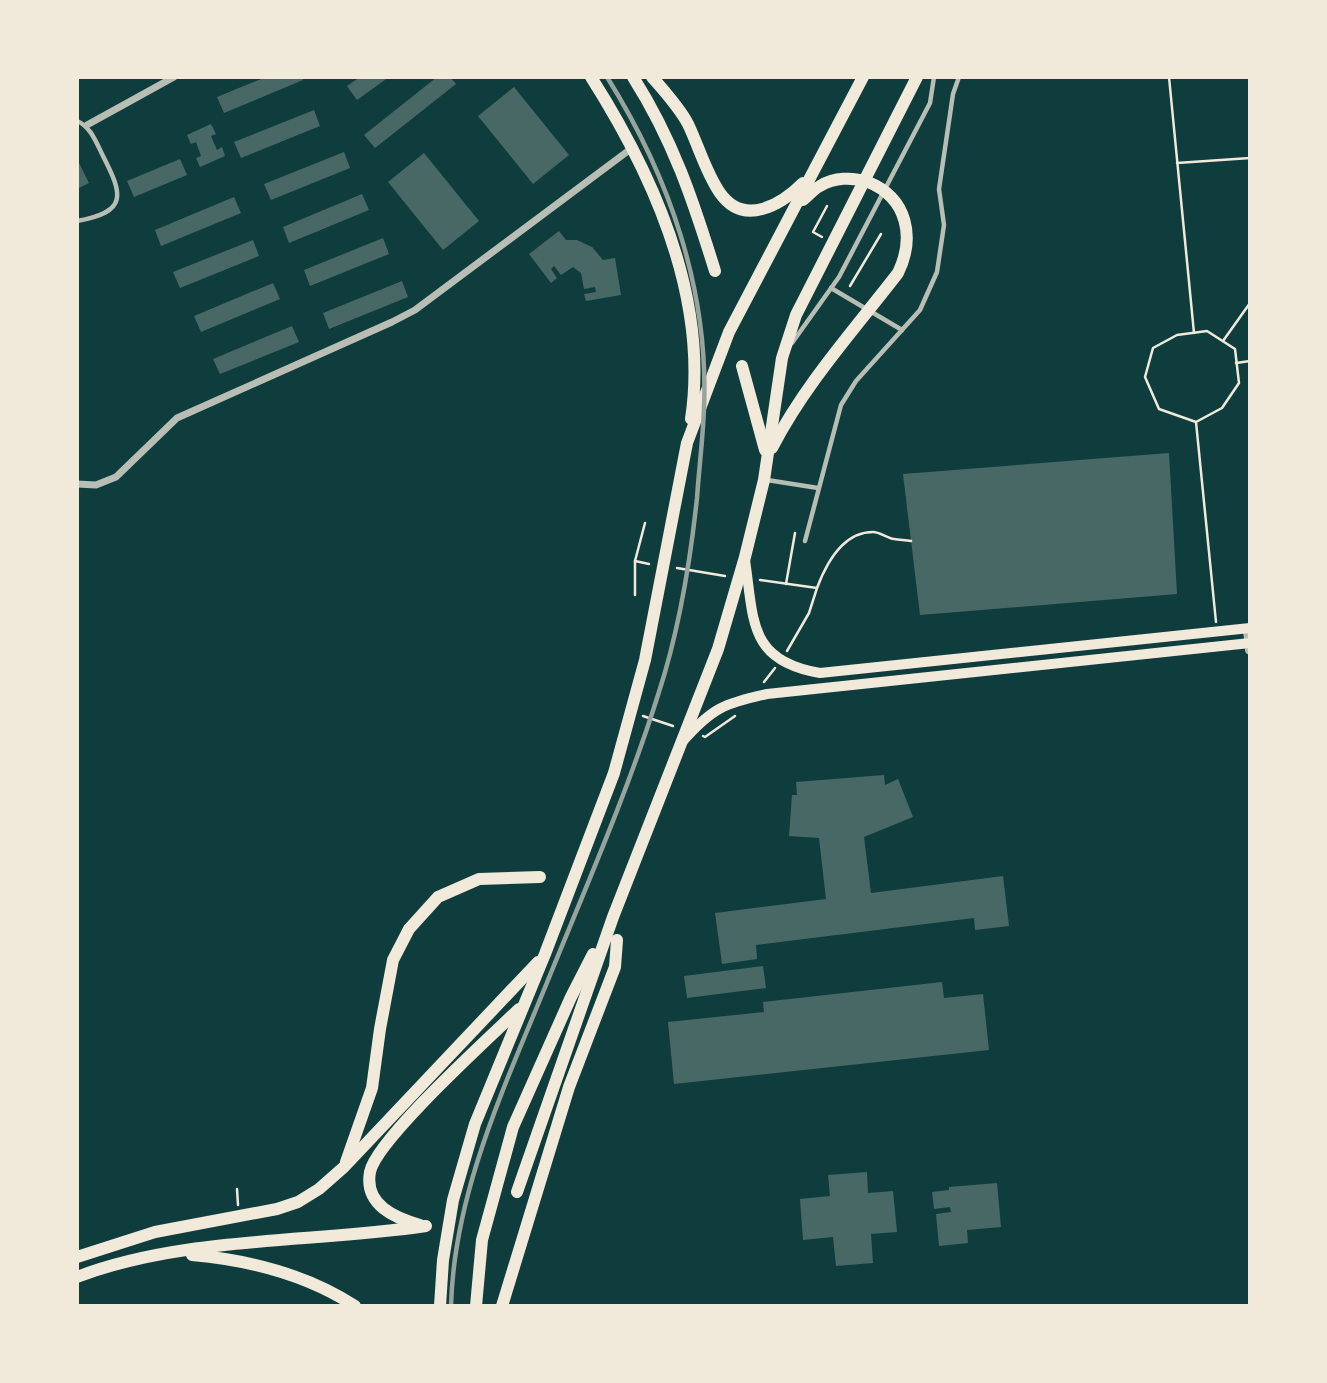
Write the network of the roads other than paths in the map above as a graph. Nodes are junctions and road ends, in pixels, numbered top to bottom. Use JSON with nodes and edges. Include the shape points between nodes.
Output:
{"nodes":[{"id":1,"x":174,"y":77,"type":"edge"},
{"id":2,"x":591,"y":77,"type":"edge"},
{"id":3,"x":633,"y":77,"type":"edge"},
{"id":4,"x":652,"y":77,"type":"edge"},
{"id":5,"x":863,"y":77,"type":"edge"},
{"id":6,"x":917,"y":77,"type":"edge"},
{"id":7,"x":934,"y":77,"type":"edge"},
{"id":8,"x":959,"y":77,"type":"edge"},
{"id":9,"x":77,"y":121,"type":"edge"},
{"id":10,"x":87,"y":125,"type":"junction"},
{"id":11,"x":632,"y":148,"type":"junction"},
{"id":12,"x":813,"y":173,"type":"junction"},
{"id":13,"x":795,"y":207,"type":"junction"},
{"id":14,"x":77,"y":221,"type":"edge"},
{"id":15,"x":715,"y":271,"type":"dead end"},
{"id":16,"x":831,"y":288,"type":"junction"},
{"id":17,"x":902,"y":330,"type":"junction"},
{"id":18,"x":782,"y":358,"type":"junction"},
{"id":19,"x":742,"y":366,"type":"dead end"},
{"id":20,"x":687,"y":443,"type":"junction"},
{"id":21,"x":767,"y":457,"type":"junction"},
{"id":22,"x":764,"y":480,"type":"junction"},
{"id":23,"x":77,"y":484,"type":"edge"},
{"id":24,"x":818,"y":488,"type":"junction"},
{"id":25,"x":805,"y":541,"type":"dead end"},
{"id":26,"x":745,"y":557,"type":"junction"},
{"id":27,"x":1249,"y":629,"type":"edge"},
{"id":28,"x":1250,"y":643,"type":"edge"},
{"id":29,"x":1250,"y":650,"type":"edge"},
{"id":30,"x":681,"y":743,"type":"junction"},
{"id":31,"x":540,"y":877,"type":"dead end"},
{"id":32,"x":613,"y":917,"type":"junction"},
{"id":33,"x":617,"y":940,"type":"dead end"},
{"id":34,"x":545,"y":954,"type":"junction"},
{"id":35,"x":524,"y":1003,"type":"junction"},
{"id":36,"x":344,"y":1167,"type":"junction"},
{"id":37,"x":517,"y":1192,"type":"dead end"},
{"id":38,"x":168,"y":1254,"type":"junction"},
{"id":39,"x":77,"y":1257,"type":"edge"},
{"id":40,"x":77,"y":1277,"type":"edge"},
{"id":41,"x":355,"y":1306,"type":"edge"},
{"id":42,"x":440,"y":1306,"type":"edge"},
{"id":43,"x":476,"y":1306,"type":"edge"},
{"id":44,"x":502,"y":1306,"type":"edge"}],
"edges":[{"from":1,"to":10,"type":"street"},
{"from":2,"to":11,"type":"main road"},
{"from":3,"to":15,"type":"main road","via":[[655,111],[688,184]]},
{"from":4,"to":12,"type":"main road","via":[[687,122],[714,183],[728,202],[750,210],[776,205]]},
{"from":5,"to":12,"type":"main road"},
{"from":6,"to":18,"type":"main road","via":[[796,315]]},
{"from":7,"to":16,"type":"lane","via":[[930,103]]},
{"from":8,"to":17,"type":"lane","via":[[939,188],[944,225],[937,272],[920,310]]},
{"from":9,"to":10,"type":"lane"},
{"from":10,"to":14,"type":"lane","via":[[119,194],[106,213]]},
{"from":11,"to":20,"type":"main road","via":[[665,224],[687,305],[694,380]]},
{"from":11,"to":23,"type":"street","via":[[415,310],[177,418],[116,477],[96,485]]},
{"from":12,"to":13,"type":"main road"},
{"from":13,"to":20,"type":"main road","via":[[729,332]]},
{"from":13,"to":21,"type":"main road","via":[[818,187],[838,179],[861,180],[898,204],[906,221],[908,244],[898,273],[804,392]]},
{"from":16,"to":17,"type":"lane"},
{"from":16,"to":18,"type":"lane"},
{"from":17,"to":24,"type":"lane","via":[[856,381],[841,405]]},
{"from":18,"to":21,"type":"main road"},
{"from":19,"to":21,"type":"main road"},
{"from":20,"to":34,"type":"main road","via":[[645,660],[614,773]]},
{"from":21,"to":22,"type":"main road"},
{"from":22,"to":24,"type":"lane"},
{"from":22,"to":26,"type":"main road"},
{"from":24,"to":25,"type":"lane"},
{"from":26,"to":27,"type":"main road","via":[[759,638],[783,663],[820,673]]},
{"from":26,"to":30,"type":"main road","via":[[718,649]]},
{"from":27,"to":28,"type":"street"},
{"from":28,"to":29,"type":"street"},
{"from":28,"to":30,"type":"main road","via":[[767,694],[716,709]]},
{"from":30,"to":32,"type":"main road"},
{"from":31,"to":36,"type":"main road","via":[[479,879],[438,897],[408,929],[393,960],[372,1088]]},
{"from":32,"to":37,"type":"main road"},
{"from":32,"to":43,"type":"main road","via":[[571,997],[513,1127],[482,1240]]},
{"from":33,"to":44,"type":"main road","via":[[615,967],[569,1087]]},
{"from":34,"to":35,"type":"main road"},
{"from":34,"to":36,"type":"main road"},
{"from":35,"to":38,"type":"main road","via":[[393,1135],[373,1163],[369,1175],[377,1202],[399,1220],[426,1227]]},
{"from":35,"to":42,"type":"main road","via":[[475,1124],[453,1200]]},
{"from":36,"to":39,"type":"main road","via":[[298,1202],[155,1232]]},
{"from":38,"to":40,"type":"main road"},
{"from":38,"to":41,"type":"main road","via":[[235,1259],[262,1266]]}]}
